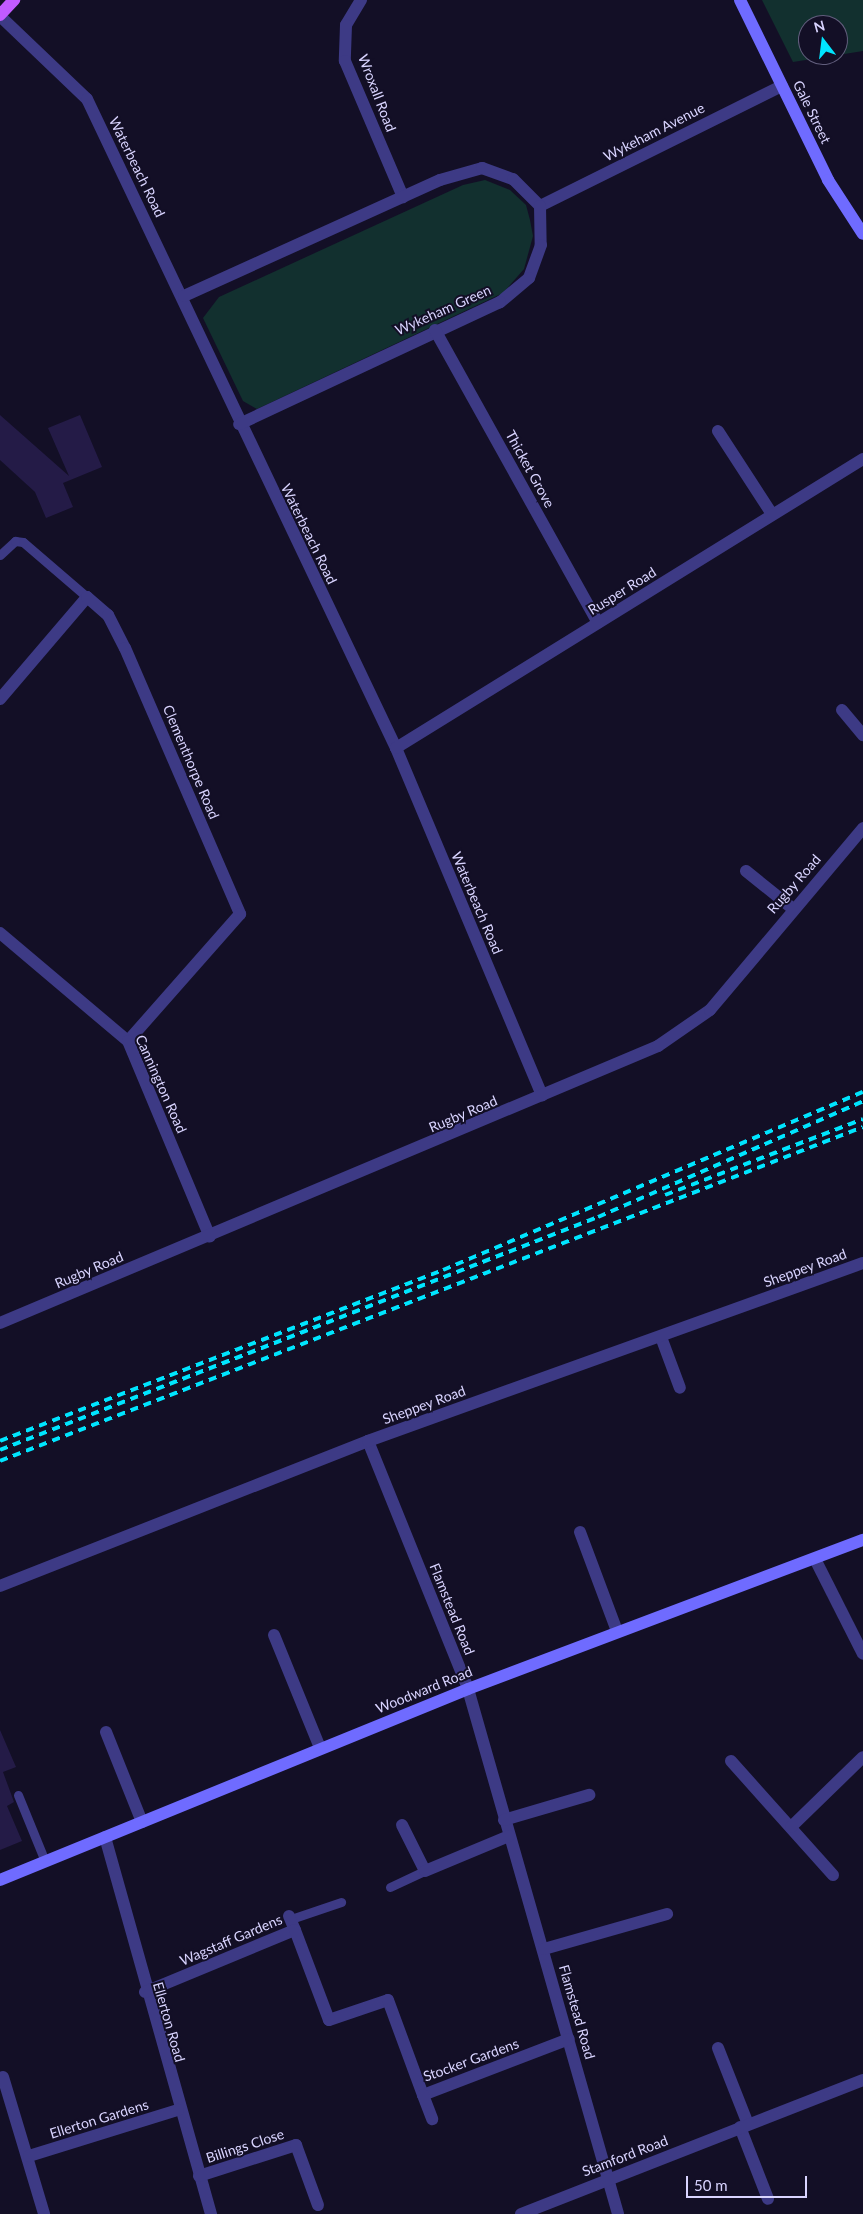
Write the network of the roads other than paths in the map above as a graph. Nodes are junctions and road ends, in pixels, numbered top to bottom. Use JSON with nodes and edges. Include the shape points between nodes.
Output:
{"nodes":[{"id":1,"x":14,"y":0,"type":"edge"},
{"id":2,"x":361,"y":0,"type":"edge"},
{"id":3,"x":740,"y":0,"type":"edge"},
{"id":4,"x":0,"y":16,"type":"edge"},
{"id":5,"x":782,"y":86,"type":"junction"},
{"id":6,"x":403,"y":197,"type":"junction"},
{"id":7,"x":540,"y":206,"type":"junction"},
{"id":8,"x":863,"y":234,"type":"edge"},
{"id":9,"x":184,"y":296,"type":"junction"},
{"id":10,"x":435,"y":330,"type":"junction"},
{"id":11,"x":239,"y":424,"type":"junction"},
{"id":12,"x":718,"y":431,"type":"dead end"},
{"id":13,"x":863,"y":459,"type":"edge"},
{"id":14,"x":772,"y":514,"type":"junction"},
{"id":15,"x":0,"y":556,"type":"edge"},
{"id":16,"x":87,"y":597,"type":"junction"},
{"id":17,"x":598,"y":623,"type":"junction"},
{"id":18,"x":0,"y":699,"type":"edge"},
{"id":19,"x":842,"y":710,"type":"dead end"},
{"id":20,"x":863,"y":735,"type":"edge"},
{"id":21,"x":396,"y":748,"type":"junction"},
{"id":22,"x":863,"y":828,"type":"edge"},
{"id":23,"x":746,"y":871,"type":"dead end"},
{"id":24,"x":792,"y":908,"type":"junction"},
{"id":25,"x":0,"y":933,"type":"edge"},
{"id":26,"x":128,"y":1041,"type":"junction"},
{"id":27,"x":542,"y":1096,"type":"junction"},
{"id":28,"x":210,"y":1237,"type":"junction"},
{"id":29,"x":863,"y":1263,"type":"edge"},
{"id":30,"x":0,"y":1323,"type":"edge"},
{"id":31,"x":661,"y":1337,"type":"junction"},
{"id":32,"x":680,"y":1388,"type":"dead end"},
{"id":33,"x":368,"y":1441,"type":"junction"},
{"id":34,"x":580,"y":1532,"type":"dead end"},
{"id":35,"x":863,"y":1540,"type":"edge"},
{"id":36,"x":815,"y":1559,"type":"junction"},
{"id":37,"x":0,"y":1586,"type":"edge"},
{"id":38,"x":617,"y":1631,"type":"junction"},
{"id":39,"x":274,"y":1635,"type":"dead end"},
{"id":40,"x":863,"y":1654,"type":"edge"},
{"id":41,"x":468,"y":1689,"type":"junction"},
{"id":42,"x":106,"y":1732,"type":"dead end"},
{"id":43,"x":320,"y":1748,"type":"junction"},
{"id":44,"x":863,"y":1757,"type":"edge"},
{"id":45,"x":731,"y":1761,"type":"dead end"},
{"id":46,"x":18,"y":1795,"type":"dead end"},
{"id":47,"x":589,"y":1795,"type":"dead end"},
{"id":48,"x":504,"y":1820,"type":"junction"},
{"id":49,"x":142,"y":1822,"type":"junction"},
{"id":50,"x":402,"y":1825,"type":"dead end"},
{"id":51,"x":790,"y":1827,"type":"junction"},
{"id":52,"x":509,"y":1836,"type":"junction"},
{"id":53,"x":104,"y":1837,"type":"junction"},
{"id":54,"x":45,"y":1861,"type":"junction"},
{"id":55,"x":425,"y":1871,"type":"junction"},
{"id":56,"x":834,"y":1875,"type":"dead end"},
{"id":57,"x":0,"y":1880,"type":"edge"},
{"id":58,"x":390,"y":1887,"type":"dead end"},
{"id":59,"x":341,"y":1902,"type":"dead end"},
{"id":60,"x":667,"y":1914,"type":"dead end"},
{"id":61,"x":292,"y":1922,"type":"junction"},
{"id":62,"x":544,"y":1949,"type":"junction"},
{"id":63,"x":145,"y":1992,"type":"junction"},
{"id":64,"x":329,"y":2020,"type":"joint"},
{"id":65,"x":569,"y":2039,"type":"junction"},
{"id":66,"x":718,"y":2048,"type":"dead end"},
{"id":67,"x":3,"y":2077,"type":"dead end"},
{"id":68,"x":863,"y":2080,"type":"edge"},
{"id":69,"x":423,"y":2095,"type":"junction"},
{"id":70,"x":178,"y":2110,"type":"junction"},
{"id":71,"x":432,"y":2119,"type":"dead end"},
{"id":72,"x":744,"y":2126,"type":"junction"},
{"id":73,"x":29,"y":2156,"type":"junction"},
{"id":74,"x":199,"y":2176,"type":"junction"},
{"id":75,"x":608,"y":2178,"type":"junction"},
{"id":76,"x":768,"y":2199,"type":"dead end"},
{"id":77,"x":318,"y":2205,"type":"dead end"},
{"id":78,"x":44,"y":2214,"type":"edge"},
{"id":79,"x":211,"y":2214,"type":"edge"},
{"id":80,"x":521,"y":2214,"type":"edge"},
{"id":81,"x":618,"y":2214,"type":"edge"}],
"edges":[{"from":1,"to":4,"type":"main road"},
{"from":2,"to":6,"type":"street","name":"Wroxall Road","via":[[346,26],[345,62]]},
{"from":3,"to":5,"type":"street","name":"Gale Street"},
{"from":4,"to":9,"type":"street","name":"Waterbeach Road","via":[[87,99]]},
{"from":5,"to":7,"type":"street","name":"Wykeham Avenue"},
{"from":5,"to":8,"type":"street","name":"Gale Street","via":[[828,180]]},
{"from":6,"to":7,"type":"street","via":[[440,180],[482,168],[513,179]]},
{"from":6,"to":9,"type":"street"},
{"from":7,"to":10,"type":"street","name":"Wykeham Green","via":[[541,245],[529,278],[500,302]]},
{"from":9,"to":11,"type":"street","name":"Waterbeach Road"},
{"from":10,"to":11,"type":"street","name":"Wykeham Green"},
{"from":10,"to":17,"type":"street","name":"Thicket Grove"},
{"from":11,"to":21,"type":"street","name":"Waterbeach Road"},
{"from":12,"to":14,"type":"street"},
{"from":13,"to":14,"type":"street","name":"Rusper Road"},
{"from":14,"to":17,"type":"street","name":"Rusper Road"},
{"from":15,"to":16,"type":"lane","via":[[16,541],[23,542]]},
{"from":16,"to":18,"type":"street"},
{"from":16,"to":26,"type":"street","name":"Clementhorpe Road","via":[[108,616],[125,648],[240,914]]},
{"from":17,"to":21,"type":"street","name":"Rusper Road"},
{"from":19,"to":20,"type":"street"},
{"from":21,"to":27,"type":"street","name":"Waterbeach Road"},
{"from":22,"to":24,"type":"street","name":"Rugby Road"},
{"from":23,"to":24,"type":"street"},
{"from":24,"to":27,"type":"street","name":"Rugby Road","via":[[710,1010],[658,1046]]},
{"from":25,"to":26,"type":"street","name":"Cannington Road"},
{"from":26,"to":28,"type":"street","name":"Cannington Road"},
{"from":27,"to":28,"type":"street","name":"Rugby Road"},
{"from":28,"to":30,"type":"street","name":"Rugby Road"},
{"from":29,"to":31,"type":"street","name":"Sheppey Road"},
{"from":31,"to":32,"type":"street"},
{"from":31,"to":33,"type":"street","name":"Sheppey Road"},
{"from":33,"to":37,"type":"street","name":"Sheppey Road"},
{"from":33,"to":41,"type":"street","name":"Flamstead Road"},
{"from":34,"to":38,"type":"street"},
{"from":35,"to":36,"type":"street","name":"Woodward Road"},
{"from":36,"to":38,"type":"street","name":"Woodward Road"},
{"from":36,"to":40,"type":"street"},
{"from":38,"to":41,"type":"street","name":"Woodward Road"},
{"from":39,"to":43,"type":"street"},
{"from":41,"to":43,"type":"street","name":"Woodward Road"},
{"from":41,"to":48,"type":"street","name":"Flamstead Road"},
{"from":42,"to":49,"type":"street"},
{"from":43,"to":49,"type":"street","name":"Woodward Road"},
{"from":44,"to":51,"type":"street"},
{"from":45,"to":51,"type":"street"},
{"from":46,"to":54,"type":"lane"},
{"from":47,"to":48,"type":"street"},
{"from":48,"to":52,"type":"street","name":"Flamstead Road"},
{"from":49,"to":53,"type":"street","name":"Woodward Road"},
{"from":50,"to":55,"type":"street"},
{"from":51,"to":56,"type":"street"},
{"from":52,"to":55,"type":"street"},
{"from":52,"to":62,"type":"street","name":"Flamstead Road"},
{"from":53,"to":54,"type":"street","name":"Woodward Road"},
{"from":53,"to":63,"type":"street","name":"Ellerton Road"},
{"from":54,"to":57,"type":"street","name":"Woodward Road"},
{"from":55,"to":58,"type":"lane"},
{"from":59,"to":61,"type":"lane"},
{"from":60,"to":62,"type":"street"},
{"from":61,"to":63,"type":"street","name":"Wagstaff Gardens"},
{"from":61,"to":64,"type":"street","name":"Wagstaff Gardens"},
{"from":62,"to":65,"type":"street","name":"Flamstead Road"},
{"from":63,"to":70,"type":"street","name":"Ellerton Road"},
{"from":64,"to":69,"type":"street","name":"Stocker Gardens","via":[[388,2000]]},
{"from":65,"to":69,"type":"street","name":"Stocker Gardens"},
{"from":65,"to":75,"type":"street","name":"Flamstead Road"},
{"from":66,"to":72,"type":"street"},
{"from":67,"to":73,"type":"street"},
{"from":68,"to":72,"type":"street","name":"Stamford Road"},
{"from":69,"to":71,"type":"street"},
{"from":70,"to":73,"type":"street","name":"Ellerton Gardens"},
{"from":70,"to":74,"type":"street","name":"Ellerton Road"},
{"from":72,"to":75,"type":"street","name":"Stamford Road"},
{"from":72,"to":76,"type":"street"},
{"from":73,"to":78,"type":"street"},
{"from":74,"to":77,"type":"street","name":"Billings Close","via":[[296,2145]]},
{"from":74,"to":79,"type":"street","name":"Ellerton Road"},
{"from":75,"to":80,"type":"street","name":"Stamford Road"},
{"from":75,"to":81,"type":"street","name":"Flamstead Road"}]}
